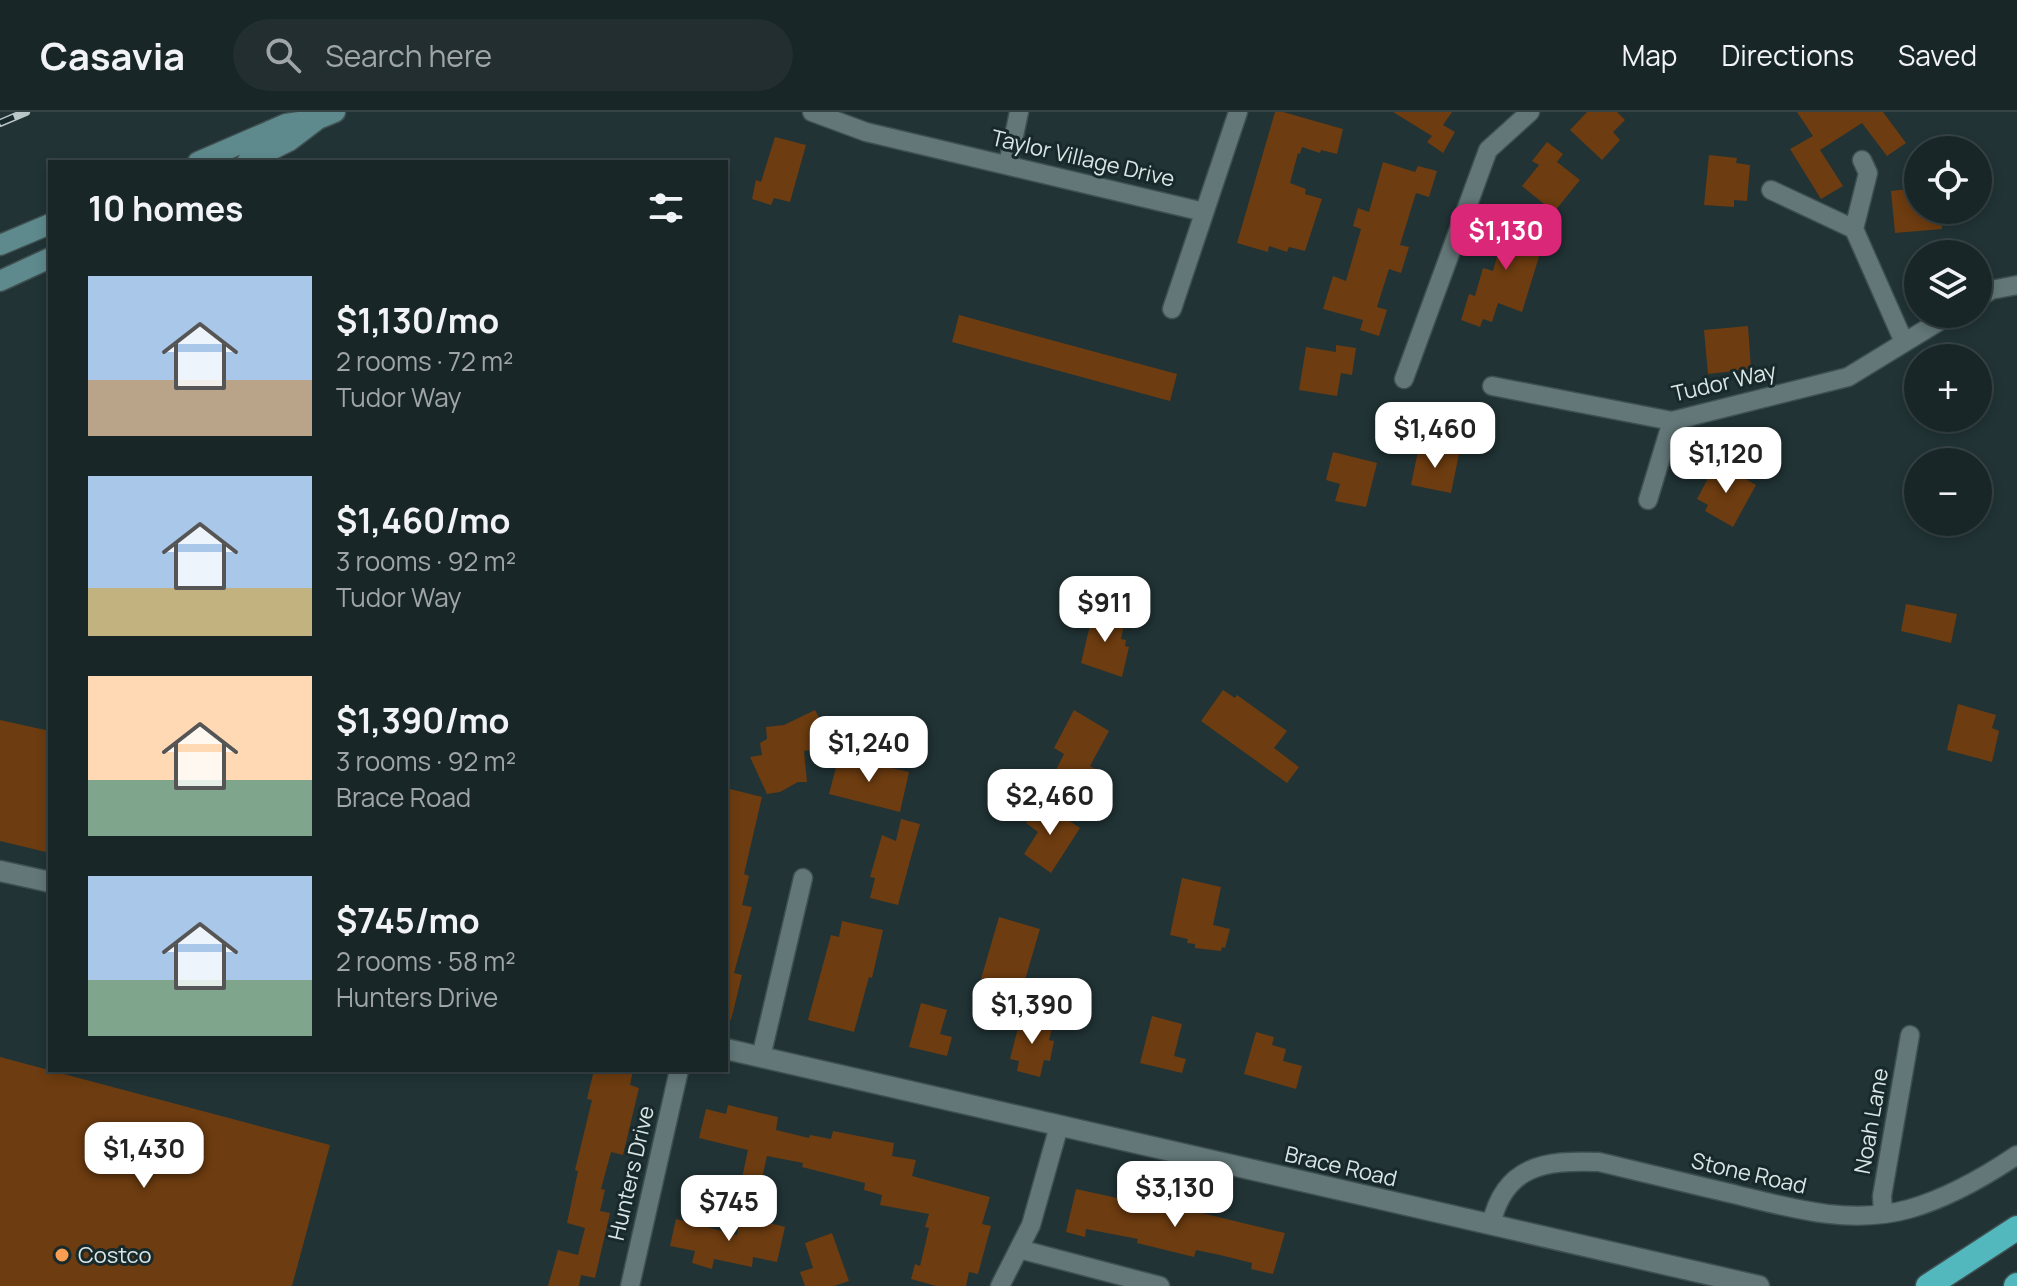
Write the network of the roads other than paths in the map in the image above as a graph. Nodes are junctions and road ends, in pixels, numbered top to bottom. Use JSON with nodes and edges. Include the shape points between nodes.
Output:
{"nodes":[{"id":1,"x":812,"y":112,"type":"edge"},
{"id":2,"x":1019,"y":112,"type":"edge"},
{"id":3,"x":1238,"y":112,"type":"edge"},
{"id":4,"x":1530,"y":112,"type":"edge"},
{"id":5,"x":326,"y":116,"type":"edge"},
{"id":6,"x":203,"y":160,"type":"edge"},
{"id":7,"x":251,"y":160,"type":"edge"},
{"id":8,"x":1862,"y":160,"type":"dead end"},
{"id":9,"x":1008,"y":164,"type":"junction"},
{"id":10,"x":1771,"y":190,"type":"dead end"},
{"id":11,"x":1204,"y":212,"type":"junction"},
{"id":12,"x":48,"y":225,"type":"edge"},
{"id":13,"x":1854,"y":229,"type":"junction"},
{"id":14,"x":0,"y":245,"type":"edge"},
{"id":15,"x":48,"y":259,"type":"edge"},
{"id":16,"x":0,"y":281,"type":"edge"},
{"id":17,"x":2017,"y":285,"type":"edge"},
{"id":18,"x":1992,"y":290,"type":"edge"},
{"id":19,"x":1172,"y":309,"type":"dead end"},
{"id":20,"x":1928,"y":328,"type":"edge"},
{"id":21,"x":1904,"y":342,"type":"junction"},
{"id":22,"x":1404,"y":379,"type":"dead end"},
{"id":23,"x":1492,"y":386,"type":"dead end"},
{"id":24,"x":1672,"y":421,"type":"junction"},
{"id":25,"x":1648,"y":500,"type":"dead end"},
{"id":26,"x":0,"y":871,"type":"edge"},
{"id":27,"x":803,"y":878,"type":"dead end"},
{"id":28,"x":48,"y":882,"type":"edge"},
{"id":29,"x":1910,"y":1035,"type":"dead end"},
{"id":30,"x":728,"y":1049,"type":"edge"},
{"id":31,"x":761,"y":1057,"type":"junction"},
{"id":32,"x":679,"y":1072,"type":"edge"},
{"id":33,"x":1059,"y":1126,"type":"junction"},
{"id":34,"x":2017,"y":1155,"type":"edge"},
{"id":35,"x":1883,"y":1214,"type":"junction"},
{"id":36,"x":1491,"y":1225,"type":"junction"},
{"id":37,"x":2017,"y":1228,"type":"edge"},
{"id":38,"x":1019,"y":1249,"type":"junction"},
{"id":39,"x":630,"y":1286,"type":"edge"},
{"id":40,"x":1000,"y":1286,"type":"edge"},
{"id":41,"x":1160,"y":1286,"type":"edge"},
{"id":42,"x":1759,"y":1286,"type":"edge"},
{"id":43,"x":1928,"y":1286,"type":"edge"}],
"edges":[{"from":1,"to":9,"type":"street","name":"Taylor Village Drive","via":[[866,132]]},
{"from":2,"to":9,"type":"street"},
{"from":3,"to":11,"type":"street"},
{"from":4,"to":22,"type":"street","via":[[1488,150]]},
{"from":5,"to":6,"type":"main road","via":[[286,124]]},
{"from":5,"to":7,"type":"main road"},
{"from":8,"to":13,"type":"street","via":[[1868,173]]},
{"from":9,"to":11,"type":"street","name":"Taylor Village Drive"},
{"from":10,"to":13,"type":"street"},
{"from":11,"to":19,"type":"street"},
{"from":12,"to":14,"type":"main road"},
{"from":13,"to":21,"type":"street"},
{"from":15,"to":16,"type":"main road"},
{"from":17,"to":18,"type":"street"},
{"from":20,"to":21,"type":"street","name":"Tudor Way"},
{"from":21,"to":24,"type":"street","name":"Tudor Way","via":[[1848,377]]},
{"from":23,"to":24,"type":"street","name":"Tudor Way"},
{"from":24,"to":25,"type":"street"},
{"from":26,"to":28,"type":"street"},
{"from":27,"to":31,"type":"street"},
{"from":29,"to":35,"type":"street","name":"Noah Lane"},
{"from":30,"to":31,"type":"street","name":"Brace Road"},
{"from":31,"to":33,"type":"street","name":"Brace Road"},
{"from":32,"to":39,"type":"street","name":"Hunters Drive"},
{"from":33,"to":36,"type":"street","name":"Brace Road"},
{"from":33,"to":38,"type":"street","via":[[1039,1201]]},
{"from":34,"to":35,"type":"street","name":"Stone Road","via":[[1957,1191]]},
{"from":35,"to":36,"type":"street","name":"Stone Road","via":[[1819,1214],[1599,1162],[1567,1161],[1536,1166],[1517,1176],[1495,1205]]},
{"from":36,"to":42,"type":"street","name":"Brace Road"},
{"from":37,"to":43,"type":"highway"},
{"from":38,"to":40,"type":"street"},
{"from":38,"to":41,"type":"street"}]}
